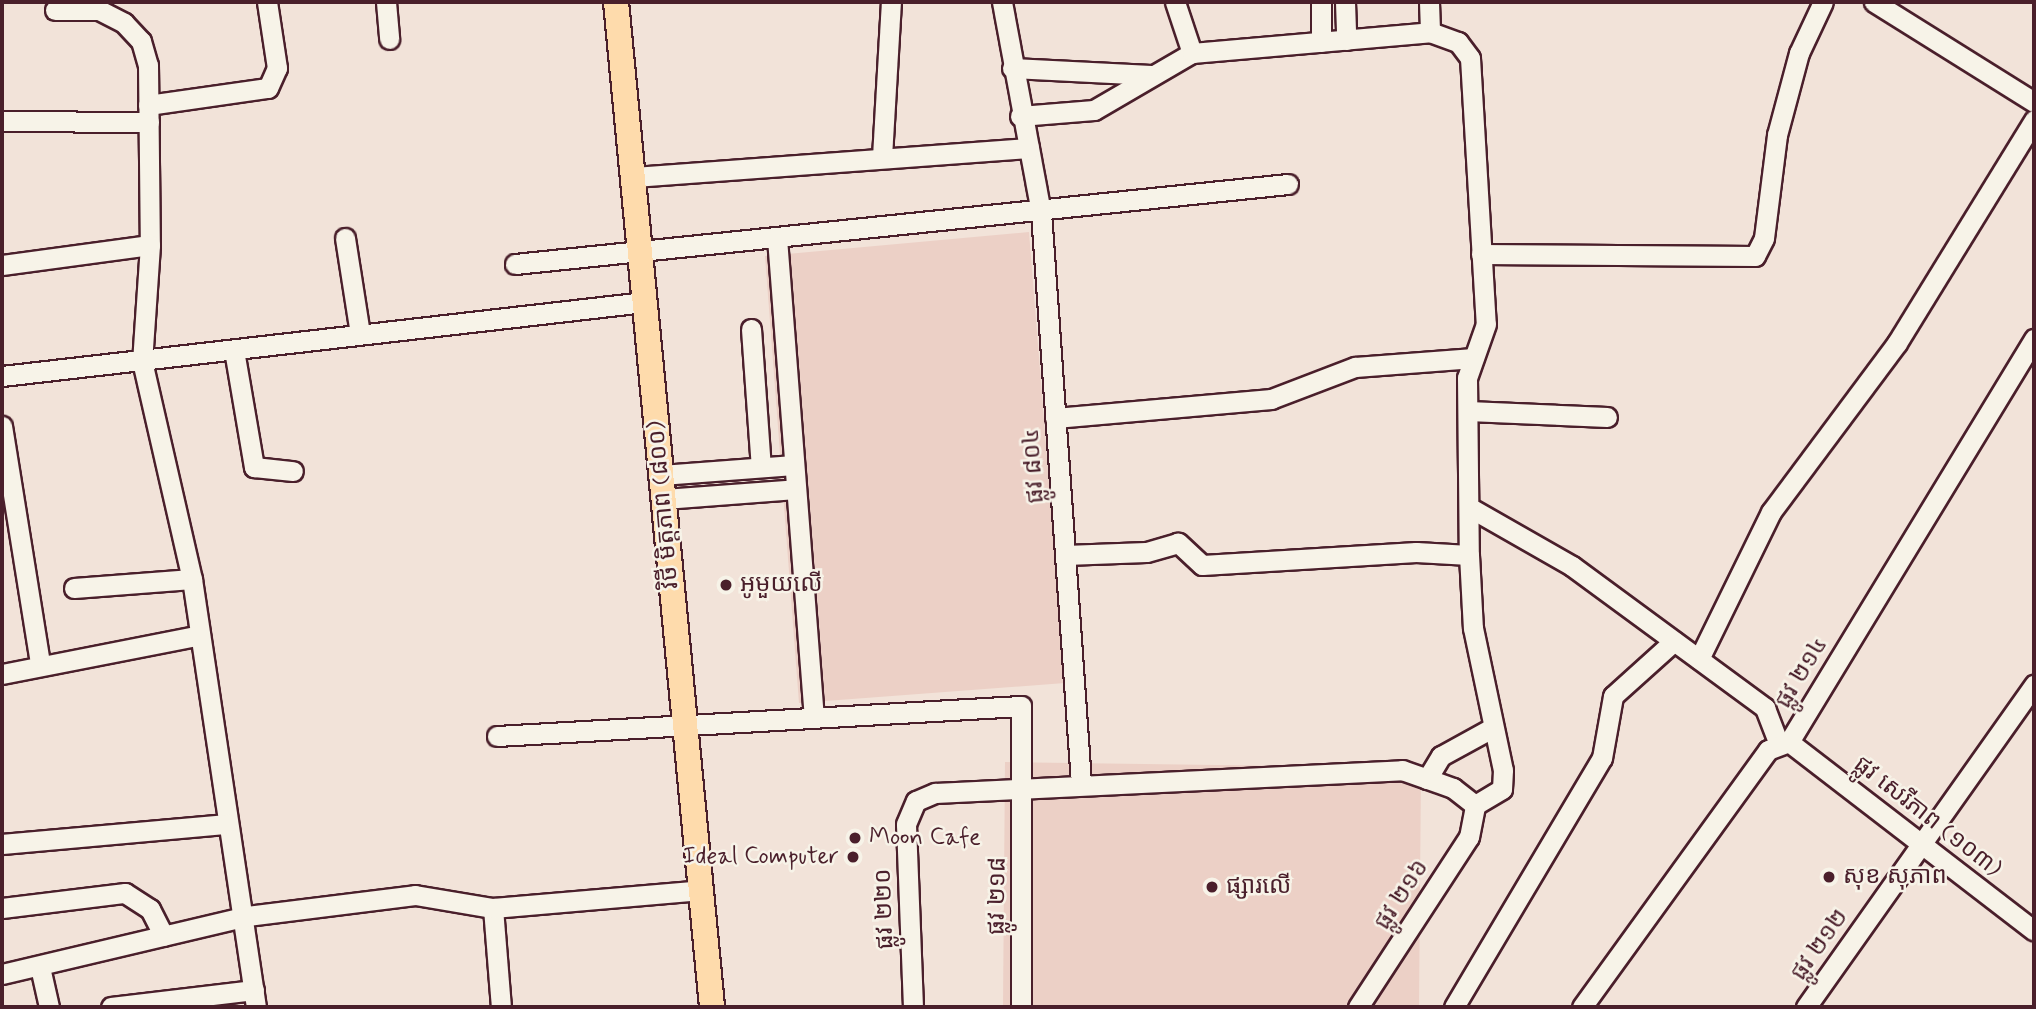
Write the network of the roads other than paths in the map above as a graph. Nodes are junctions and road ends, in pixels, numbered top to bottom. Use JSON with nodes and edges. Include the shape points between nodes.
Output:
{"nodes":[{"id":1,"x":267,"y":2,"type":"edge"},
{"id":2,"x":386,"y":2,"type":"edge"},
{"id":3,"x":616,"y":2,"type":"edge"},
{"id":4,"x":891,"y":2,"type":"edge"},
{"id":5,"x":1002,"y":2,"type":"edge"},
{"id":6,"x":1175,"y":2,"type":"edge"},
{"id":7,"x":1321,"y":2,"type":"edge"},
{"id":8,"x":1345,"y":2,"type":"edge"},
{"id":9,"x":1429,"y":2,"type":"edge"},
{"id":10,"x":1823,"y":2,"type":"edge"},
{"id":11,"x":1874,"y":2,"type":"edge"},
{"id":12,"x":55,"y":10,"type":"dead end"},
{"id":13,"x":1430,"y":32,"type":"junction"},
{"id":14,"x":390,"y":39,"type":"dead end"},
{"id":15,"x":1346,"y":40,"type":"junction"},
{"id":16,"x":1321,"y":42,"type":"junction"},
{"id":17,"x":1192,"y":53,"type":"junction"},
{"id":18,"x":1012,"y":68,"type":"junction"},
{"id":19,"x":1151,"y":75,"type":"junction"},
{"id":20,"x":2034,"y":102,"type":"edge"},
{"id":21,"x":149,"y":113,"type":"junction"},
{"id":22,"x":1020,"y":116,"type":"junction"},
{"id":23,"x":2034,"y":120,"type":"edge"},
{"id":24,"x":2,"y":121,"type":"edge"},
{"id":25,"x":1029,"y":148,"type":"junction"},
{"id":26,"x":882,"y":157,"type":"junction"},
{"id":27,"x":633,"y":177,"type":"junction"},
{"id":28,"x":1288,"y":184,"type":"dead end"},
{"id":29,"x":1041,"y":212,"type":"junction"},
{"id":30,"x":345,"y":238,"type":"dead end"},
{"id":31,"x":777,"y":238,"type":"junction"},
{"id":32,"x":150,"y":245,"type":"junction"},
{"id":33,"x":640,"y":250,"type":"junction"},
{"id":34,"x":1481,"y":254,"type":"junction"},
{"id":35,"x":515,"y":264,"type":"dead end"},
{"id":36,"x":2,"y":265,"type":"edge"},
{"id":37,"x":645,"y":302,"type":"junction"},
{"id":38,"x":751,"y":329,"type":"dead end"},
{"id":39,"x":360,"y":334,"type":"junction"},
{"id":40,"x":2034,"y":339,"type":"edge"},
{"id":41,"x":233,"y":350,"type":"junction"},
{"id":42,"x":1474,"y":358,"type":"junction"},
{"id":43,"x":142,"y":361,"type":"junction"},
{"id":44,"x":2,"y":376,"type":"edge"},
{"id":45,"x":1468,"y":411,"type":"junction"},
{"id":46,"x":1607,"y":417,"type":"dead end"},
{"id":47,"x":1055,"y":418,"type":"junction"},
{"id":48,"x":2,"y":426,"type":"edge"},
{"id":49,"x":794,"y":465,"type":"junction"},
{"id":50,"x":761,"y":467,"type":"junction"},
{"id":51,"x":293,"y":471,"type":"dead end"},
{"id":52,"x":662,"y":475,"type":"junction"},
{"id":53,"x":796,"y":489,"type":"junction"},
{"id":54,"x":664,"y":499,"type":"junction"},
{"id":55,"x":10,"y":508,"type":"edge"},
{"id":56,"x":1474,"y":510,"type":"junction"},
{"id":57,"x":1065,"y":555,"type":"junction"},
{"id":58,"x":1469,"y":555,"type":"junction"},
{"id":59,"x":192,"y":579,"type":"junction"},
{"id":60,"x":74,"y":588,"type":"dead end"},
{"id":61,"x":200,"y":635,"type":"junction"},
{"id":62,"x":1674,"y":641,"type":"junction"},
{"id":63,"x":1699,"y":659,"type":"junction"},
{"id":64,"x":40,"y":664,"type":"junction"},
{"id":65,"x":2,"y":674,"type":"edge"},
{"id":66,"x":2034,"y":685,"type":"edge"},
{"id":67,"x":814,"y":718,"type":"junction"},
{"id":68,"x":685,"y":726,"type":"junction"},
{"id":69,"x":1492,"y":728,"type":"junction"},
{"id":70,"x":497,"y":736,"type":"dead end"},
{"id":71,"x":1784,"y":743,"type":"junction"},
{"id":72,"x":1427,"y":779,"type":"junction"},
{"id":73,"x":1080,"y":782,"type":"junction"},
{"id":74,"x":1025,"y":785,"type":"junction"},
{"id":75,"x":1475,"y":805,"type":"junction"},
{"id":76,"x":226,"y":824,"type":"junction"},
{"id":77,"x":1922,"y":842,"type":"junction"},
{"id":78,"x":2,"y":844,"type":"edge"},
{"id":79,"x":701,"y":890,"type":"junction"},
{"id":80,"x":2,"y":908,"type":"edge"},
{"id":81,"x":493,"y":908,"type":"junction"},
{"id":82,"x":247,"y":916,"type":"junction"},
{"id":83,"x":2034,"y":931,"type":"edge"},
{"id":84,"x":164,"y":936,"type":"junction"},
{"id":85,"x":40,"y":967,"type":"junction"},
{"id":86,"x":2,"y":974,"type":"edge"},
{"id":87,"x":255,"y":999,"type":"edge"},
{"id":88,"x":50,"y":1007,"type":"edge"},
{"id":89,"x":111,"y":1007,"type":"edge"},
{"id":90,"x":501,"y":1007,"type":"edge"},
{"id":91,"x":712,"y":1007,"type":"edge"},
{"id":92,"x":914,"y":1007,"type":"edge"},
{"id":93,"x":1021,"y":1007,"type":"edge"},
{"id":94,"x":1358,"y":1007,"type":"edge"},
{"id":95,"x":1454,"y":1007,"type":"edge"},
{"id":96,"x":1582,"y":1007,"type":"edge"},
{"id":97,"x":1806,"y":1007,"type":"edge"}],
"edges":[{"from":1,"to":21,"type":"street","via":[[277,68],[268,88]]},
{"from":2,"to":14,"type":"street"},
{"from":3,"to":27,"type":"main road","name":"វិថី មិត្តភាព (៨០០)"},
{"from":4,"to":26,"type":"street"},
{"from":5,"to":18,"type":"street","name":"ផ្លូវ ៨០៤"},
{"from":6,"to":17,"type":"street"},
{"from":7,"to":16,"type":"street"},
{"from":8,"to":15,"type":"street"},
{"from":9,"to":13,"type":"street"},
{"from":10,"to":34,"type":"street","via":[[1796,65],[1777,135],[1764,238],[1755,256]]},
{"from":11,"to":20,"type":"street"},
{"from":12,"to":21,"type":"street","via":[[99,10],[124,23],[141,41],[148,65]]},
{"from":13,"to":15,"type":"street"},
{"from":13,"to":34,"type":"street","via":[[1458,42],[1470,58]]},
{"from":15,"to":16,"type":"street"},
{"from":16,"to":17,"type":"street"},
{"from":17,"to":19,"type":"street"},
{"from":18,"to":19,"type":"street"},
{"from":18,"to":22,"type":"street","name":"ផ្លូវ ៨០៤"},
{"from":19,"to":22,"type":"street","via":[[1094,110]]},
{"from":21,"to":24,"type":"street"},
{"from":21,"to":32,"type":"street"},
{"from":22,"to":25,"type":"street","name":"ផ្លូវ ៨០៤"},
{"from":23,"to":63,"type":"street","via":[[1897,343],[1771,512]]},
{"from":25,"to":26,"type":"street"},
{"from":25,"to":29,"type":"street","name":"ផ្លូវ ៨០៤"},
{"from":26,"to":27,"type":"street"},
{"from":27,"to":33,"type":"main road","name":"វិថី មិត្តភាព (៨០០)"},
{"from":28,"to":29,"type":"street"},
{"from":29,"to":31,"type":"street"},
{"from":29,"to":47,"type":"street","name":"ផ្លូវ ៨០៤"},
{"from":30,"to":39,"type":"street"},
{"from":31,"to":33,"type":"street"},
{"from":31,"to":49,"type":"street"},
{"from":32,"to":36,"type":"street"},
{"from":32,"to":43,"type":"street"},
{"from":33,"to":35,"type":"street"},
{"from":33,"to":37,"type":"main road","name":"វិថី មិត្តភាព (៨០០)"},
{"from":34,"to":42,"type":"street","via":[[1486,324]]},
{"from":37,"to":39,"type":"street"},
{"from":37,"to":52,"type":"main road","name":"វិថី មិត្តភាព (៨០០)"},
{"from":38,"to":50,"type":"street"},
{"from":39,"to":41,"type":"street"},
{"from":40,"to":71,"type":"street","name":"ផ្លូវ ២១៤"},
{"from":41,"to":43,"type":"street"},
{"from":41,"to":51,"type":"street","via":[[254,467]]},
{"from":42,"to":45,"type":"street"},
{"from":42,"to":47,"type":"street","via":[[1355,368],[1270,399]]},
{"from":43,"to":44,"type":"street"},
{"from":43,"to":59,"type":"street"},
{"from":45,"to":46,"type":"street"},
{"from":45,"to":56,"type":"street"},
{"from":47,"to":57,"type":"street","name":"ផ្លូវ ៨០៤"},
{"from":48,"to":55,"type":"street"},
{"from":49,"to":50,"type":"street"},
{"from":49,"to":53,"type":"street"},
{"from":50,"to":52,"type":"street"},
{"from":52,"to":54,"type":"main road","name":"វិថី មិត្តភាព (៨០០)"},
{"from":53,"to":54,"type":"street"},
{"from":53,"to":67,"type":"street"},
{"from":54,"to":68,"type":"main road","name":"វិថី មិត្តភាព (៨០០)"},
{"from":55,"to":64,"type":"street"},
{"from":56,"to":58,"type":"street"},
{"from":56,"to":62,"type":"street","via":[[1572,566]]},
{"from":57,"to":58,"type":"street","via":[[1146,552],[1178,543],[1202,565],[1416,552]]},
{"from":57,"to":73,"type":"street","name":"ផ្លូវ ៨០៤"},
{"from":58,"to":69,"type":"street","via":[[1473,628]]},
{"from":59,"to":60,"type":"street"},
{"from":59,"to":61,"type":"street"},
{"from":61,"to":64,"type":"street"},
{"from":61,"to":76,"type":"street"},
{"from":62,"to":63,"type":"street"},
{"from":62,"to":95,"type":"street","via":[[1614,696],[1602,758]]},
{"from":63,"to":71,"type":"street","via":[[1765,708]]},
{"from":64,"to":65,"type":"street"},
{"from":66,"to":77,"type":"street","name":"ផ្លូវ ២១២"},
{"from":67,"to":68,"type":"street"},
{"from":67,"to":74,"type":"street","name":"ផ្លូវ ២១៨","via":[[1021,706]]},
{"from":68,"to":70,"type":"street"},
{"from":68,"to":79,"type":"main road","name":"វិថី មិត្តភាព (៨០០)"},
{"from":69,"to":72,"type":"street","via":[[1441,756]]},
{"from":69,"to":75,"type":"street","via":[[1502,789]]},
{"from":71,"to":77,"type":"street","name":"ផ្លូវ សេរីភាព (១០៣)"},
{"from":71,"to":96,"type":"street","name":"ផ្លូវ ២១៤","via":[[1768,750]]},
{"from":72,"to":73,"type":"street","via":[[1402,770]]},
{"from":72,"to":75,"type":"street"},
{"from":73,"to":74,"type":"street"},
{"from":74,"to":92,"type":"street","name":"ផ្លូវ ២២០","via":[[934,793],[909,809]]},
{"from":74,"to":93,"type":"street","name":"ផ្លូវ ២១៨"},
{"from":75,"to":94,"type":"street","name":"ផ្លូវ ២១៦","via":[[1469,837]]},
{"from":76,"to":78,"type":"street"},
{"from":76,"to":82,"type":"street"},
{"from":77,"to":83,"type":"street","name":"ផ្លូវ សេរីភាព (១០៣)"},
{"from":77,"to":97,"type":"street","name":"ផ្លូវ ២១២"},
{"from":79,"to":81,"type":"street"},
{"from":79,"to":91,"type":"main road","name":"វិថី មិត្តភាព (៨០០)"},
{"from":80,"to":84,"type":"street","via":[[125,893],[150,909]]},
{"from":81,"to":82,"type":"street","via":[[415,895]]},
{"from":81,"to":90,"type":"street"},
{"from":82,"to":84,"type":"street"},
{"from":82,"to":87,"type":"street"},
{"from":84,"to":85,"type":"street"},
{"from":85,"to":86,"type":"street"},
{"from":85,"to":88,"type":"street"},
{"from":87,"to":89,"type":"street"}]}
